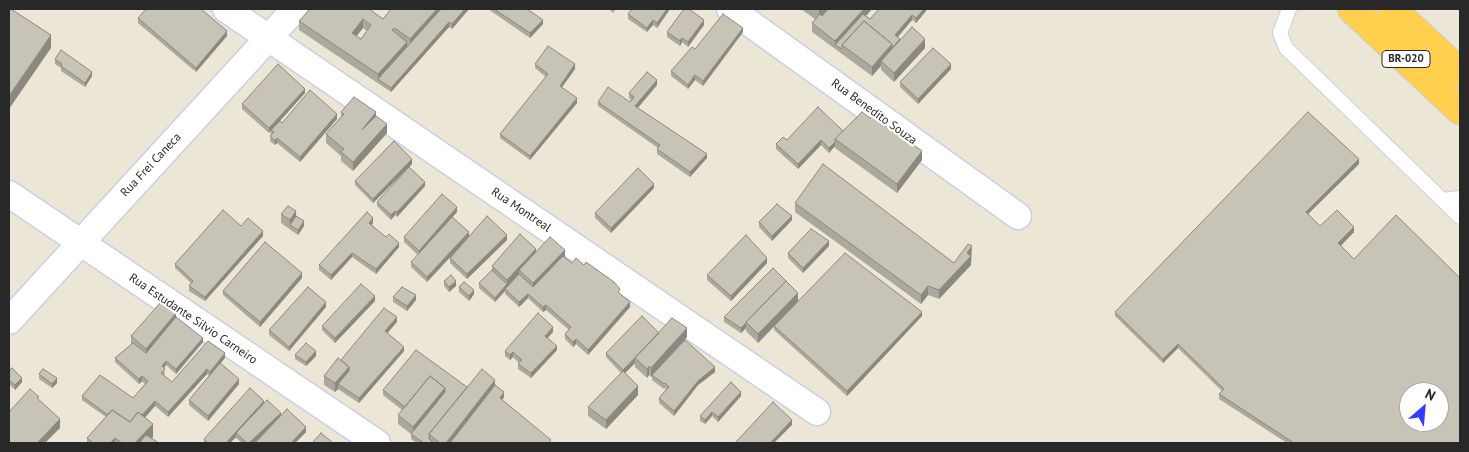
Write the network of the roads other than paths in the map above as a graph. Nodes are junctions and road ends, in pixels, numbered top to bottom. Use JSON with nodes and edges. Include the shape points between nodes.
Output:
{"nodes":[{"id":1,"x":226,"y":9,"type":"edge"},
{"id":2,"x":295,"y":9,"type":"edge"},
{"id":3,"x":730,"y":9,"type":"edge"},
{"id":4,"x":1289,"y":9,"type":"edge"},
{"id":5,"x":1352,"y":9,"type":"edge"},
{"id":6,"x":1392,"y":9,"type":"edge"},
{"id":7,"x":268,"y":38,"type":"junction"},
{"id":8,"x":1460,"y":72,"type":"edge"},
{"id":9,"x":1460,"y":110,"type":"edge"},
{"id":10,"x":9,"y":194,"type":"edge"},
{"id":11,"x":1460,"y":198,"type":"edge"},
{"id":12,"x":1443,"y":200,"type":"junction"},
{"id":13,"x":1018,"y":216,"type":"dead end"},
{"id":14,"x":1460,"y":217,"type":"edge"},
{"id":15,"x":80,"y":243,"type":"junction"},
{"id":16,"x":9,"y":321,"type":"edge"},
{"id":17,"x":817,"y":412,"type":"dead end"},
{"id":18,"x":377,"y":443,"type":"edge"}],
"edges":[{"from":1,"to":7,"type":"street","name":"Rua Montreal"},
{"from":2,"to":7,"type":"street","name":"Rua Frei Caneca"},
{"from":3,"to":13,"type":"street","name":"Rua Benedito Souza"},
{"from":4,"to":12,"type":"lane","via":[[1280,32],[1286,48]]},
{"from":5,"to":9,"type":"highway","number":"BR-020"},
{"from":6,"to":8,"type":"highway","number":"BR-020"},
{"from":7,"to":15,"type":"street","name":"Rua Frei Caneca"},
{"from":7,"to":17,"type":"street","name":"Rua Montreal"},
{"from":10,"to":15,"type":"street","name":"Rua Estudante Silvio Carneiro"},
{"from":11,"to":12,"type":"lane"},
{"from":12,"to":14,"type":"lane"},
{"from":15,"to":16,"type":"street","name":"Rua Frei Caneca"},
{"from":15,"to":18,"type":"street","name":"Rua Estudante Silvio Carneiro"}]}
